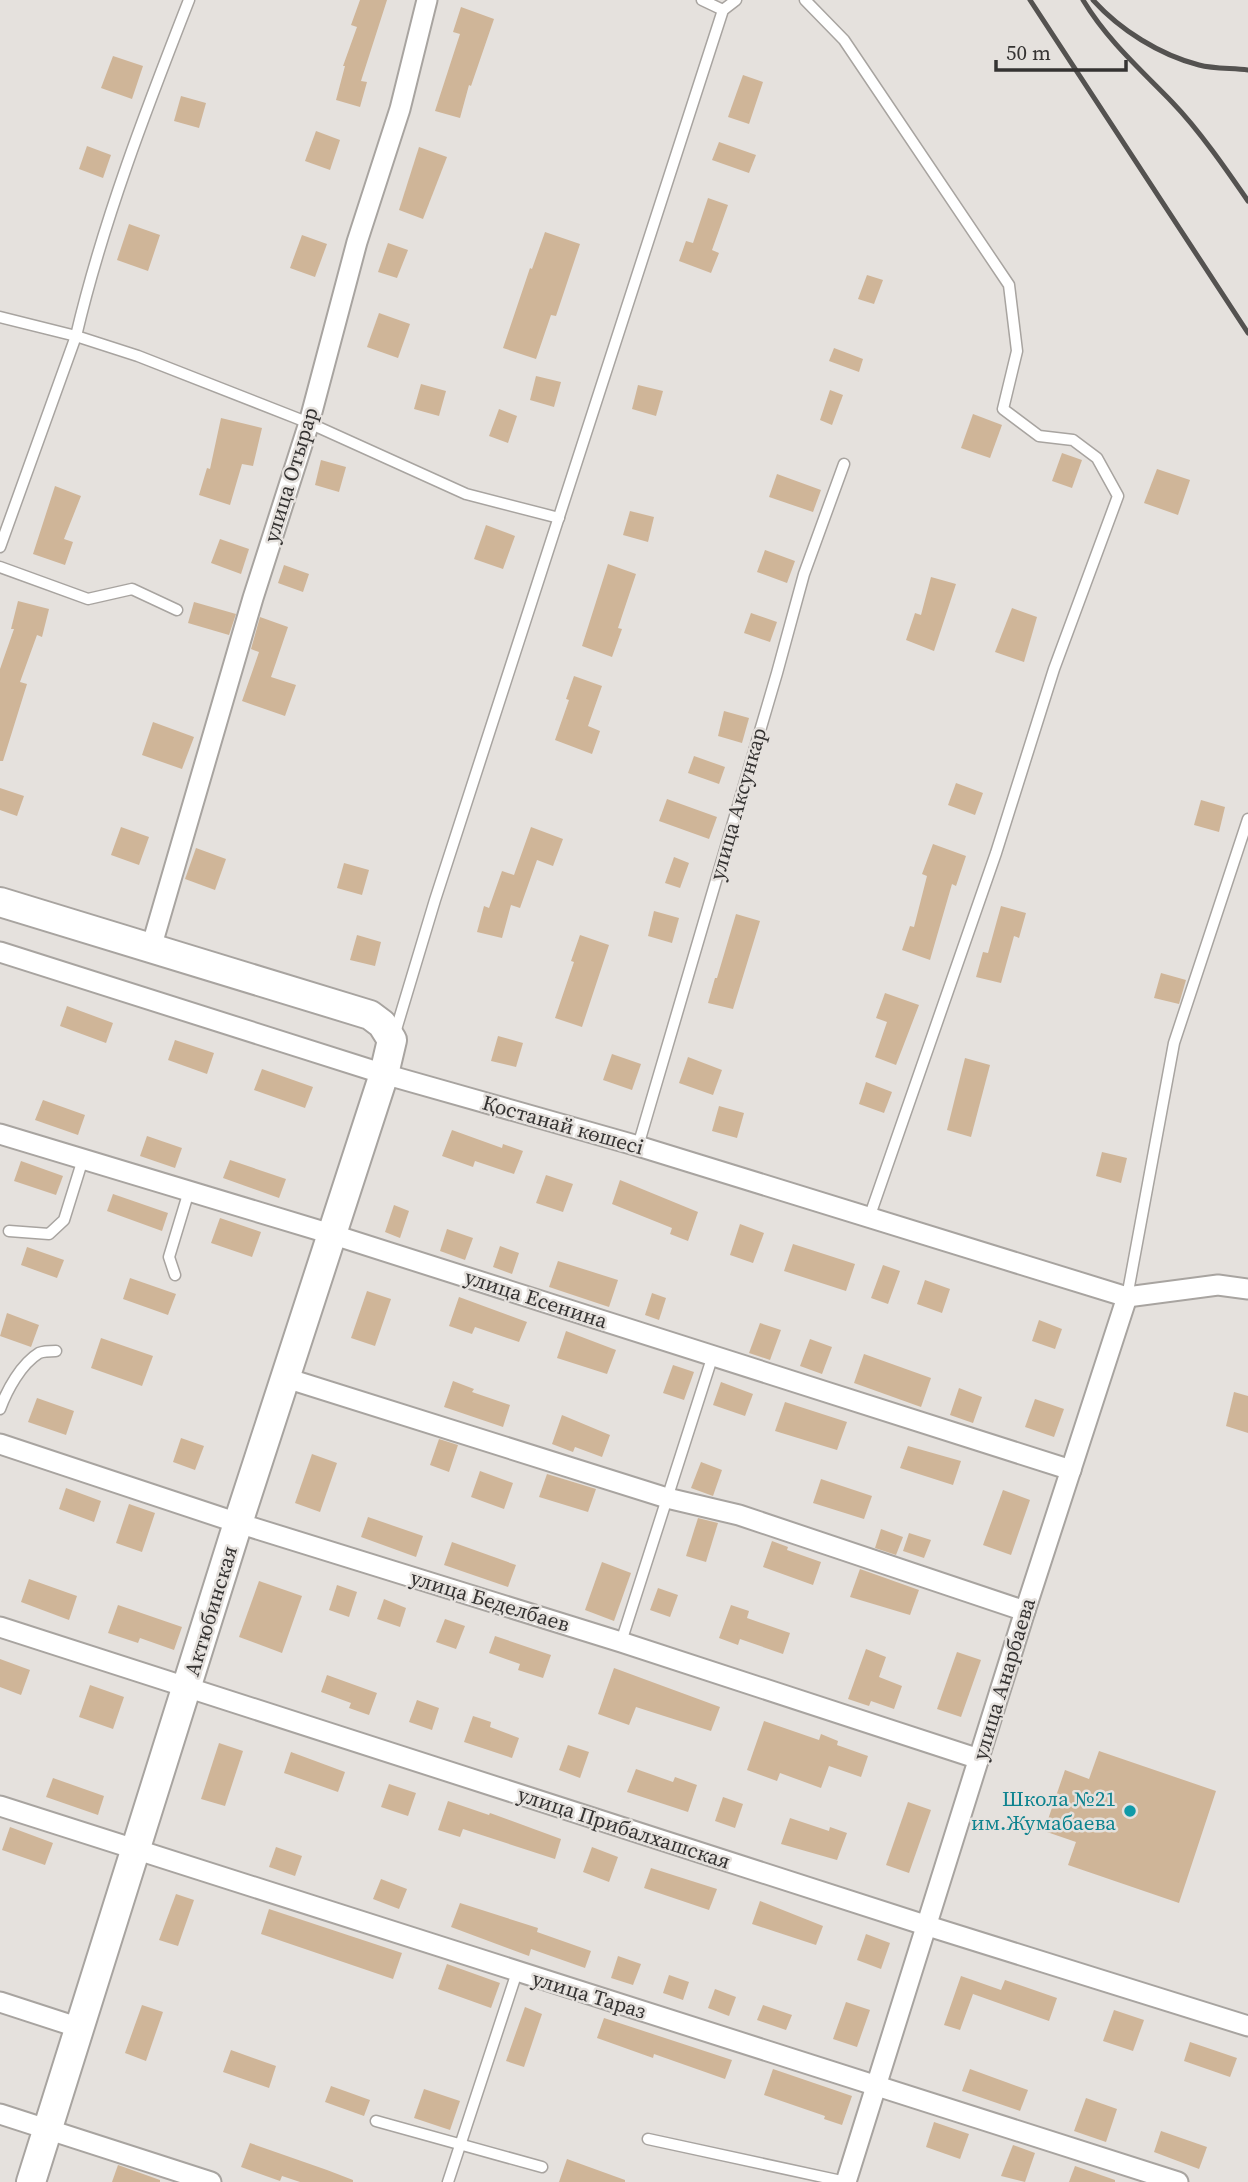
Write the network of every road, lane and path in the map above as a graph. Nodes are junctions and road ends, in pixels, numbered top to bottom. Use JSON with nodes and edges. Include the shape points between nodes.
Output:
{"nodes":[{"id":1,"x":189,"y":0,"type":"edge"},
{"id":2,"x":427,"y":0,"type":"edge"},
{"id":3,"x":702,"y":0,"type":"edge"},
{"id":4,"x":736,"y":0,"type":"edge"},
{"id":5,"x":805,"y":0,"type":"edge"},
{"id":6,"x":723,"y":10,"type":"junction"},
{"id":7,"x":0,"y":317,"type":"edge"},
{"id":8,"x":76,"y":337,"type":"junction"},
{"id":9,"x":309,"y":423,"type":"junction"},
{"id":10,"x":844,"y":464,"type":"dead end"},
{"id":11,"x":559,"y":518,"type":"junction"},
{"id":12,"x":0,"y":547,"type":"edge"},
{"id":13,"x":0,"y":567,"type":"edge"},
{"id":14,"x":177,"y":610,"type":"dead end"},
{"id":15,"x":1248,"y":819,"type":"edge"},
{"id":16,"x":0,"y":902,"type":"edge"},
{"id":17,"x":151,"y":948,"type":"junction"},
{"id":18,"x":0,"y":952,"type":"edge"},
{"id":19,"x":392,"y":1040,"type":"junction"},
{"id":20,"x":384,"y":1074,"type":"junction"},
{"id":21,"x":0,"y":1134,"type":"edge"},
{"id":22,"x":638,"y":1146,"type":"junction"},
{"id":23,"x":83,"y":1159,"type":"junction"},
{"id":24,"x":189,"y":1191,"type":"junction"},
{"id":25,"x":869,"y":1218,"type":"junction"},
{"id":26,"x":9,"y":1231,"type":"dead end"},
{"id":27,"x":331,"y":1234,"type":"junction"},
{"id":28,"x":175,"y":1275,"type":"dead end"},
{"id":29,"x":1248,"y":1289,"type":"edge"},
{"id":30,"x":1127,"y":1297,"type":"junction"},
{"id":31,"x":56,"y":1351,"type":"dead end"},
{"id":32,"x":713,"y":1355,"type":"junction"},
{"id":33,"x":286,"y":1378,"type":"junction"},
{"id":34,"x":0,"y":1409,"type":"edge"},
{"id":35,"x":0,"y":1444,"type":"edge"},
{"id":36,"x":1071,"y":1471,"type":"junction"},
{"id":37,"x":667,"y":1498,"type":"junction"},
{"id":38,"x":238,"y":1523,"type":"junction"},
{"id":39,"x":1025,"y":1611,"type":"junction"},
{"id":40,"x":0,"y":1627,"type":"edge"},
{"id":41,"x":621,"y":1642,"type":"junction"},
{"id":42,"x":188,"y":1686,"type":"junction"},
{"id":43,"x":979,"y":1759,"type":"junction"},
{"id":44,"x":0,"y":1806,"type":"edge"},
{"id":45,"x":136,"y":1849,"type":"junction"},
{"id":46,"x":928,"y":1926,"type":"junction"},
{"id":47,"x":517,"y":1972,"type":"junction"},
{"id":48,"x":0,"y":2002,"type":"edge"},
{"id":49,"x":1248,"y":2026,"type":"edge"},
{"id":50,"x":80,"y":2028,"type":"junction"},
{"id":51,"x":876,"y":2085,"type":"junction"},
{"id":52,"x":0,"y":2114,"type":"edge"},
{"id":53,"x":376,"y":2121,"type":"dead end"},
{"id":54,"x":47,"y":2129,"type":"junction"},
{"id":55,"x":648,"y":2138,"type":"dead end"},
{"id":56,"x":461,"y":2144,"type":"junction"},
{"id":57,"x":542,"y":2167,"type":"dead end"},
{"id":58,"x":31,"y":2182,"type":"edge"},
{"id":59,"x":211,"y":2182,"type":"edge"},
{"id":60,"x":448,"y":2182,"type":"edge"},
{"id":61,"x":846,"y":2182,"type":"edge"},
{"id":62,"x":1178,"y":2182,"type":"edge"}],
"edges":[{"from":1,"to":8,"type":"lane","via":[[133,147],[91,274]]},
{"from":2,"to":9,"type":"street","name":"улица Отырар"},
{"from":3,"to":6,"type":"lane"},
{"from":4,"to":6,"type":"lane"},
{"from":5,"to":25,"type":"lane","via":[[844,40],[1009,285],[1017,351],[1003,409],[1039,436],[1073,440],[1097,458],[1118,496],[1054,669],[996,853]]},
{"from":6,"to":11,"type":"lane"},
{"from":7,"to":8,"type":"lane"},
{"from":8,"to":9,"type":"lane","via":[[138,356]]},
{"from":8,"to":12,"type":"lane"},
{"from":9,"to":11,"type":"lane","via":[[466,494]]},
{"from":9,"to":17,"type":"street","name":"улица Отырар"},
{"from":10,"to":22,"type":"lane","name":"улица Аксункар","via":[[804,574]]},
{"from":11,"to":19,"type":"lane"},
{"from":13,"to":14,"type":"lane","via":[[88,599],[132,589]]},
{"from":15,"to":30,"type":"lane","via":[[1174,1043]]},
{"from":16,"to":17,"type":"street"},
{"from":17,"to":19,"type":"street","via":[[370,1015]]},
{"from":18,"to":20,"type":"street","name":"Қостанай көшесі"},
{"from":19,"to":20,"type":"street","name":"Актюбинская"},
{"from":20,"to":22,"type":"street","name":"Қостанай көшесі"},
{"from":20,"to":27,"type":"street","name":"Актюбинская"},
{"from":21,"to":23,"type":"street","name":"улица Есенина"},
{"from":22,"to":25,"type":"street","name":"Қостанай көшесі"},
{"from":23,"to":24,"type":"street","name":"улица Есенина"},
{"from":23,"to":26,"type":"lane","via":[[64,1220],[49,1234]]},
{"from":24,"to":27,"type":"street","name":"улица Есенина"},
{"from":24,"to":28,"type":"lane","via":[[169,1257]]},
{"from":25,"to":30,"type":"street","name":"Қостанай көшесі"},
{"from":27,"to":32,"type":"street","name":"улица Есенина"},
{"from":27,"to":33,"type":"street","name":"Актюбинская"},
{"from":29,"to":30,"type":"street","via":[[1218,1285]]},
{"from":30,"to":36,"type":"street","name":"улица Анарбаева"},
{"from":31,"to":34,"type":"lane","via":[[41,1352],[33,1359],[6,1393]]},
{"from":32,"to":36,"type":"street","name":"улица Есенина"},
{"from":32,"to":37,"type":"lane"},
{"from":33,"to":37,"type":"street"},
{"from":33,"to":38,"type":"street","name":"Актюбинская"},
{"from":35,"to":38,"type":"street","name":"улица Беделбаев"},
{"from":36,"to":39,"type":"street","name":"улица Анарбаева"},
{"from":37,"to":39,"type":"street","via":[[739,1515]]},
{"from":37,"to":41,"type":"lane"},
{"from":38,"to":41,"type":"street","name":"улица Беделбаев"},
{"from":38,"to":42,"type":"street","name":"Актюбинская"},
{"from":39,"to":43,"type":"street","name":"улица Анарбаева"},
{"from":40,"to":42,"type":"street","name":"улица Прибалхашская"},
{"from":41,"to":43,"type":"street","name":"улица Беделбаев"},
{"from":42,"to":45,"type":"street","name":"Актюбинская"},
{"from":42,"to":46,"type":"street","name":"улица Прибалхашская"},
{"from":43,"to":46,"type":"street","name":"улица Анарбаева"},
{"from":44,"to":45,"type":"street","name":"улица Тараз"},
{"from":45,"to":47,"type":"street","name":"улица Тараз"},
{"from":45,"to":50,"type":"street","name":"Актюбинская"},
{"from":46,"to":49,"type":"street","name":"улица Прибалхашская"},
{"from":46,"to":51,"type":"street","name":"улица Анарбаева"},
{"from":47,"to":51,"type":"street","name":"улица Тараз"},
{"from":47,"to":56,"type":"lane"},
{"from":48,"to":50,"type":"street"},
{"from":50,"to":54,"type":"street","name":"Актюбинская"},
{"from":51,"to":61,"type":"street","name":"улица Анарбаева"},
{"from":51,"to":62,"type":"street","name":"улица Тараз"},
{"from":52,"to":54,"type":"street"},
{"from":53,"to":56,"type":"lane"},
{"from":54,"to":58,"type":"street","name":"Актюбинская"},
{"from":54,"to":59,"type":"street"},
{"from":55,"to":61,"type":"lane"},
{"from":56,"to":57,"type":"lane"},
{"from":56,"to":60,"type":"lane"}]}
